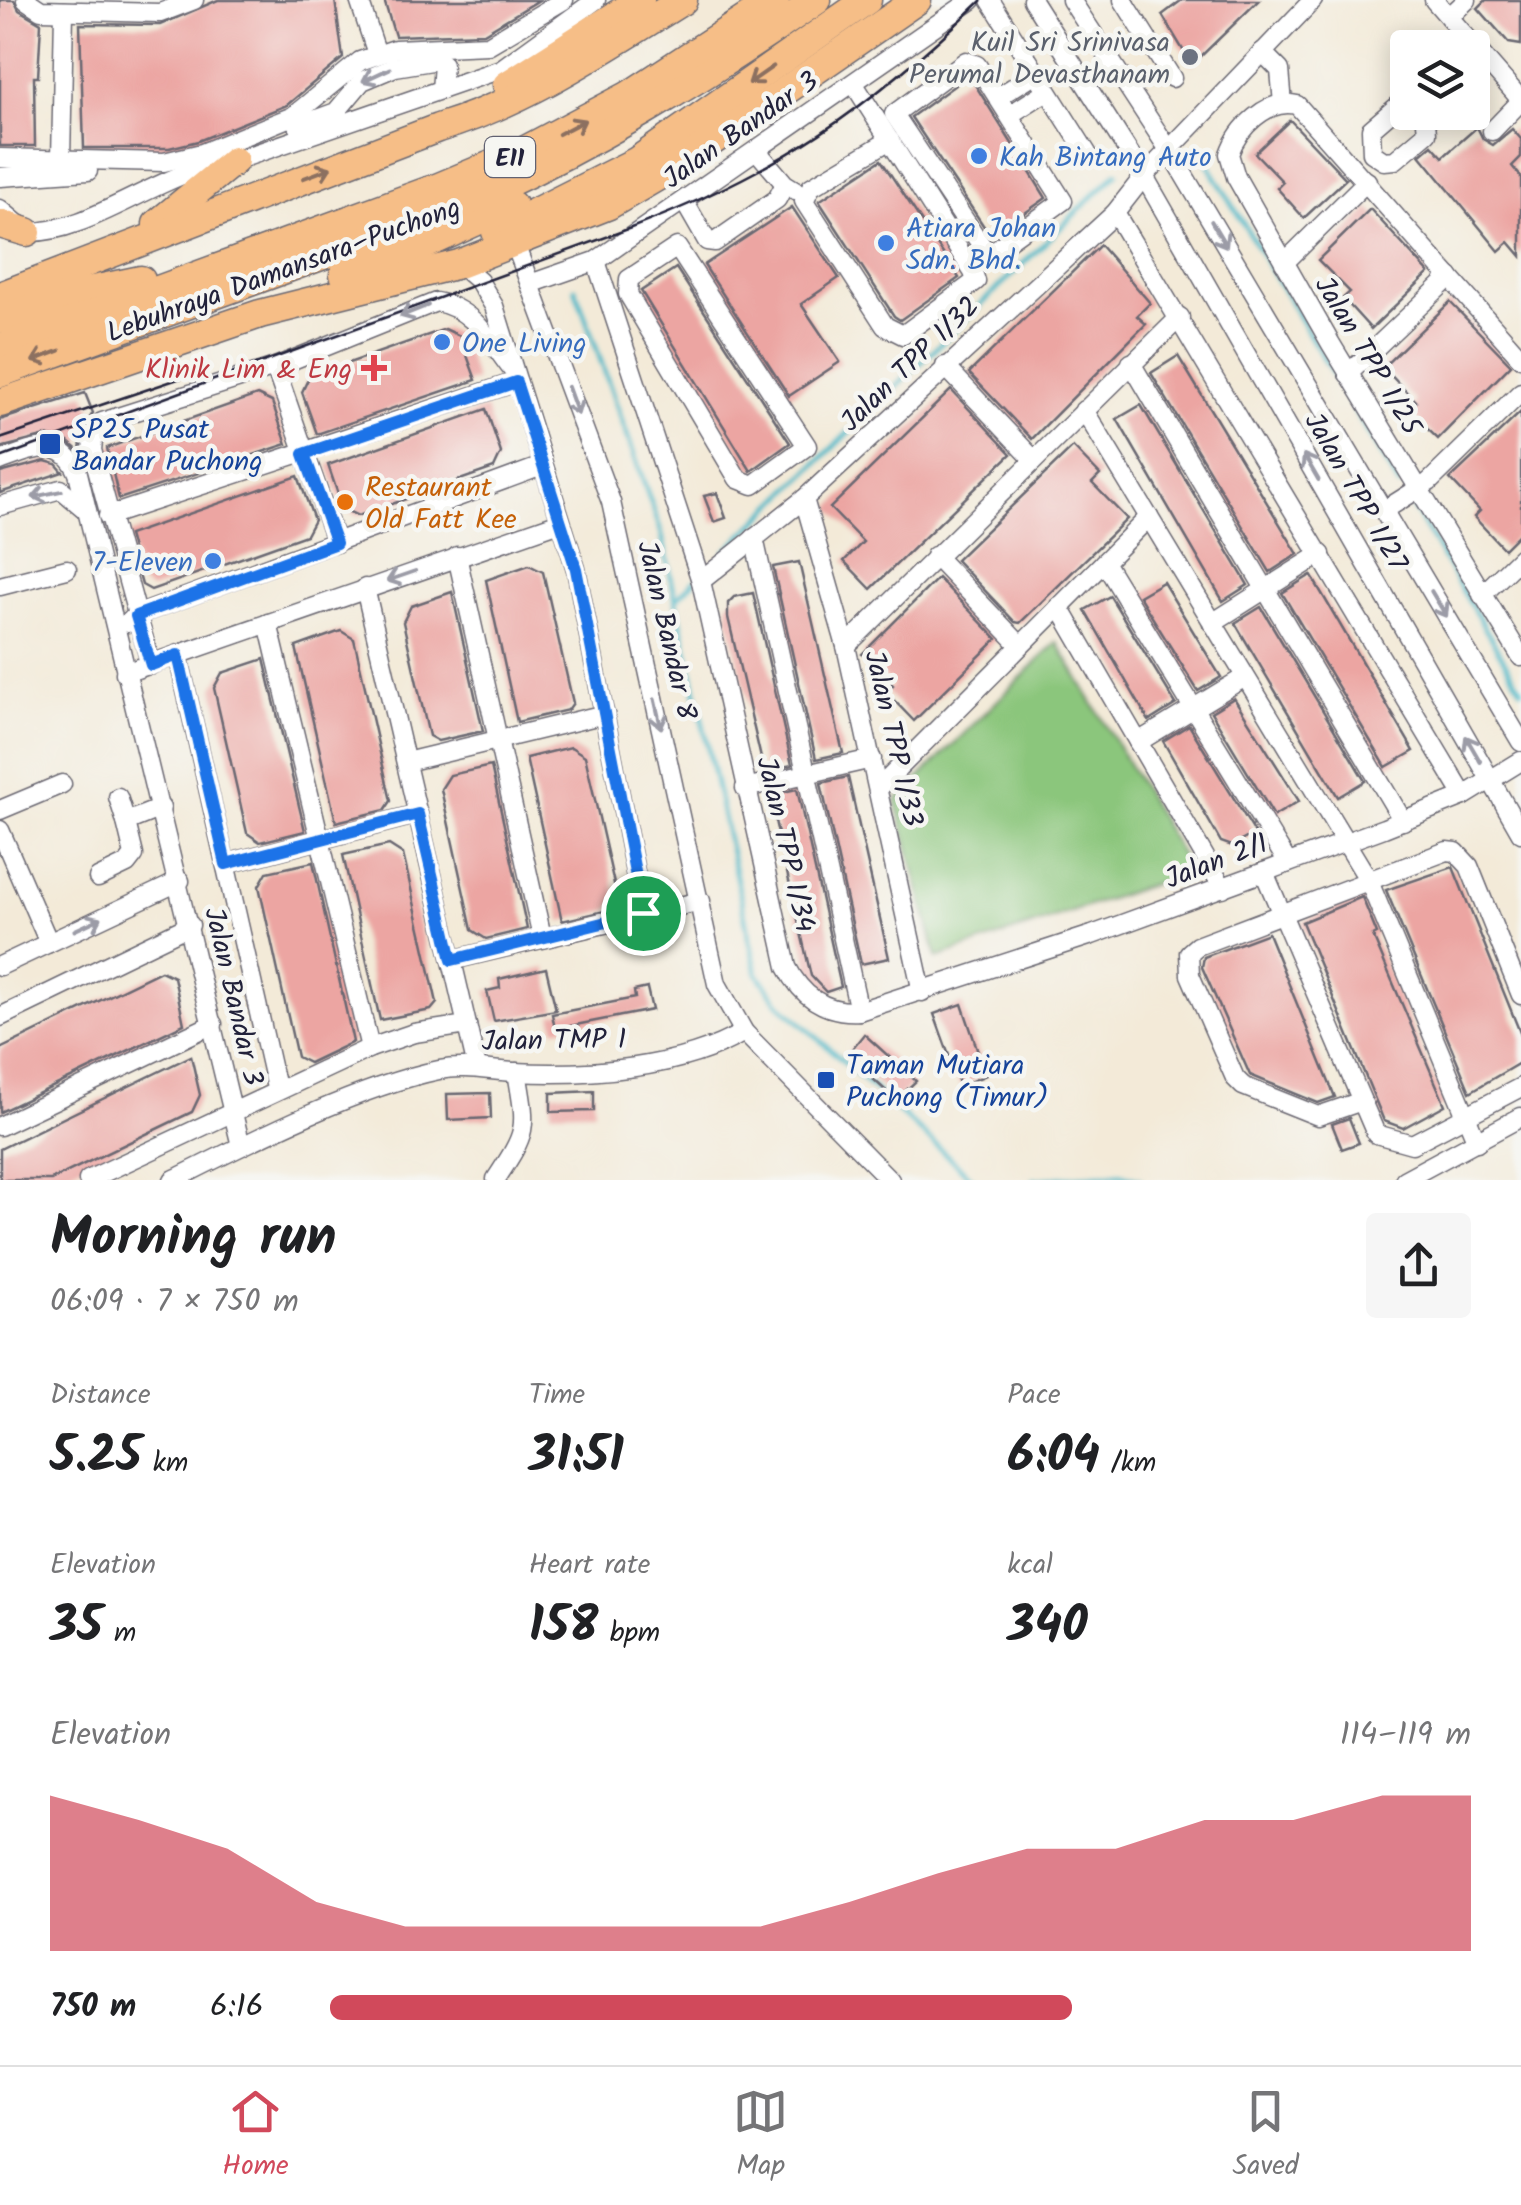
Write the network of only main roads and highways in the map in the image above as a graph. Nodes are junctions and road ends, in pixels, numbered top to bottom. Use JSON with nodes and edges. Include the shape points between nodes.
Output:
{"nodes":[{"id":1,"x":616,"y":0,"type":"edge"},
{"id":2,"x":640,"y":0,"type":"edge"},
{"id":3,"x":684,"y":0,"type":"edge"},
{"id":4,"x":775,"y":0,"type":"edge"},
{"id":5,"x":817,"y":0,"type":"edge"},
{"id":6,"x":867,"y":0,"type":"edge"},
{"id":7,"x":917,"y":0,"type":"edge"},
{"id":8,"x":501,"y":69,"type":"road end"},
{"id":9,"x":438,"y":128,"type":"junction"},
{"id":10,"x":234,"y":161,"type":"road end"},
{"id":11,"x":531,"y":174,"type":"junction"},
{"id":12,"x":226,"y":208,"type":"junction"},
{"id":13,"x":157,"y":224,"type":"junction"},
{"id":14,"x":221,"y":264,"type":"junction"},
{"id":15,"x":384,"y":281,"type":"junction"},
{"id":16,"x":0,"y":282,"type":"edge"},
{"id":17,"x":0,"y":296,"type":"edge"},
{"id":18,"x":260,"y":314,"type":"junction"},
{"id":19,"x":0,"y":319,"type":"edge"},
{"id":20,"x":0,"y":348,"type":"edge"},
{"id":21,"x":0,"y":374,"type":"edge"},
{"id":22,"x":0,"y":403,"type":"edge"}],
"edges":[{"from":1,"to":8,"type":"highway"},
{"from":2,"to":9,"type":"highway"},
{"from":3,"to":9,"type":"highway","via":[[557,78],[490,112]]},
{"from":14,"to":4,"type":"highway","name":"Lebuhraya Damansara–Puchong","number":"E11","one_way":true,"via":[[520,153],[628,96]]},
{"from":5,"to":11,"type":"highway","name":"Lebuhraya Damansara–Puchong","number":"E11","via":[[718,70]]},
{"from":6,"to":15,"type":"highway","one_way":true,"via":[[624,169]]},
{"from":7,"to":15,"type":"highway","via":[[679,164],[608,205],[459,264]]},
{"from":12,"to":9,"type":"highway","one_way":true},
{"from":10,"to":13,"type":"highway"},
{"from":11,"to":18,"type":"highway","via":[[505,211]]},
{"from":11,"to":21,"type":"highway","name":"Lebuhraya Damansara–Puchong","number":"E11","one_way":true},
{"from":12,"to":13,"type":"highway"},
{"from":12,"to":17,"type":"highway"},
{"from":13,"to":16,"type":"highway"},
{"from":14,"to":19,"type":"highway","via":[[74,294]]},
{"from":14,"to":20,"type":"highway","name":"Lebuhraya Damansara–Puchong","number":"E11"},
{"from":15,"to":18,"type":"highway"},
{"from":18,"to":22,"type":"highway"}]}
